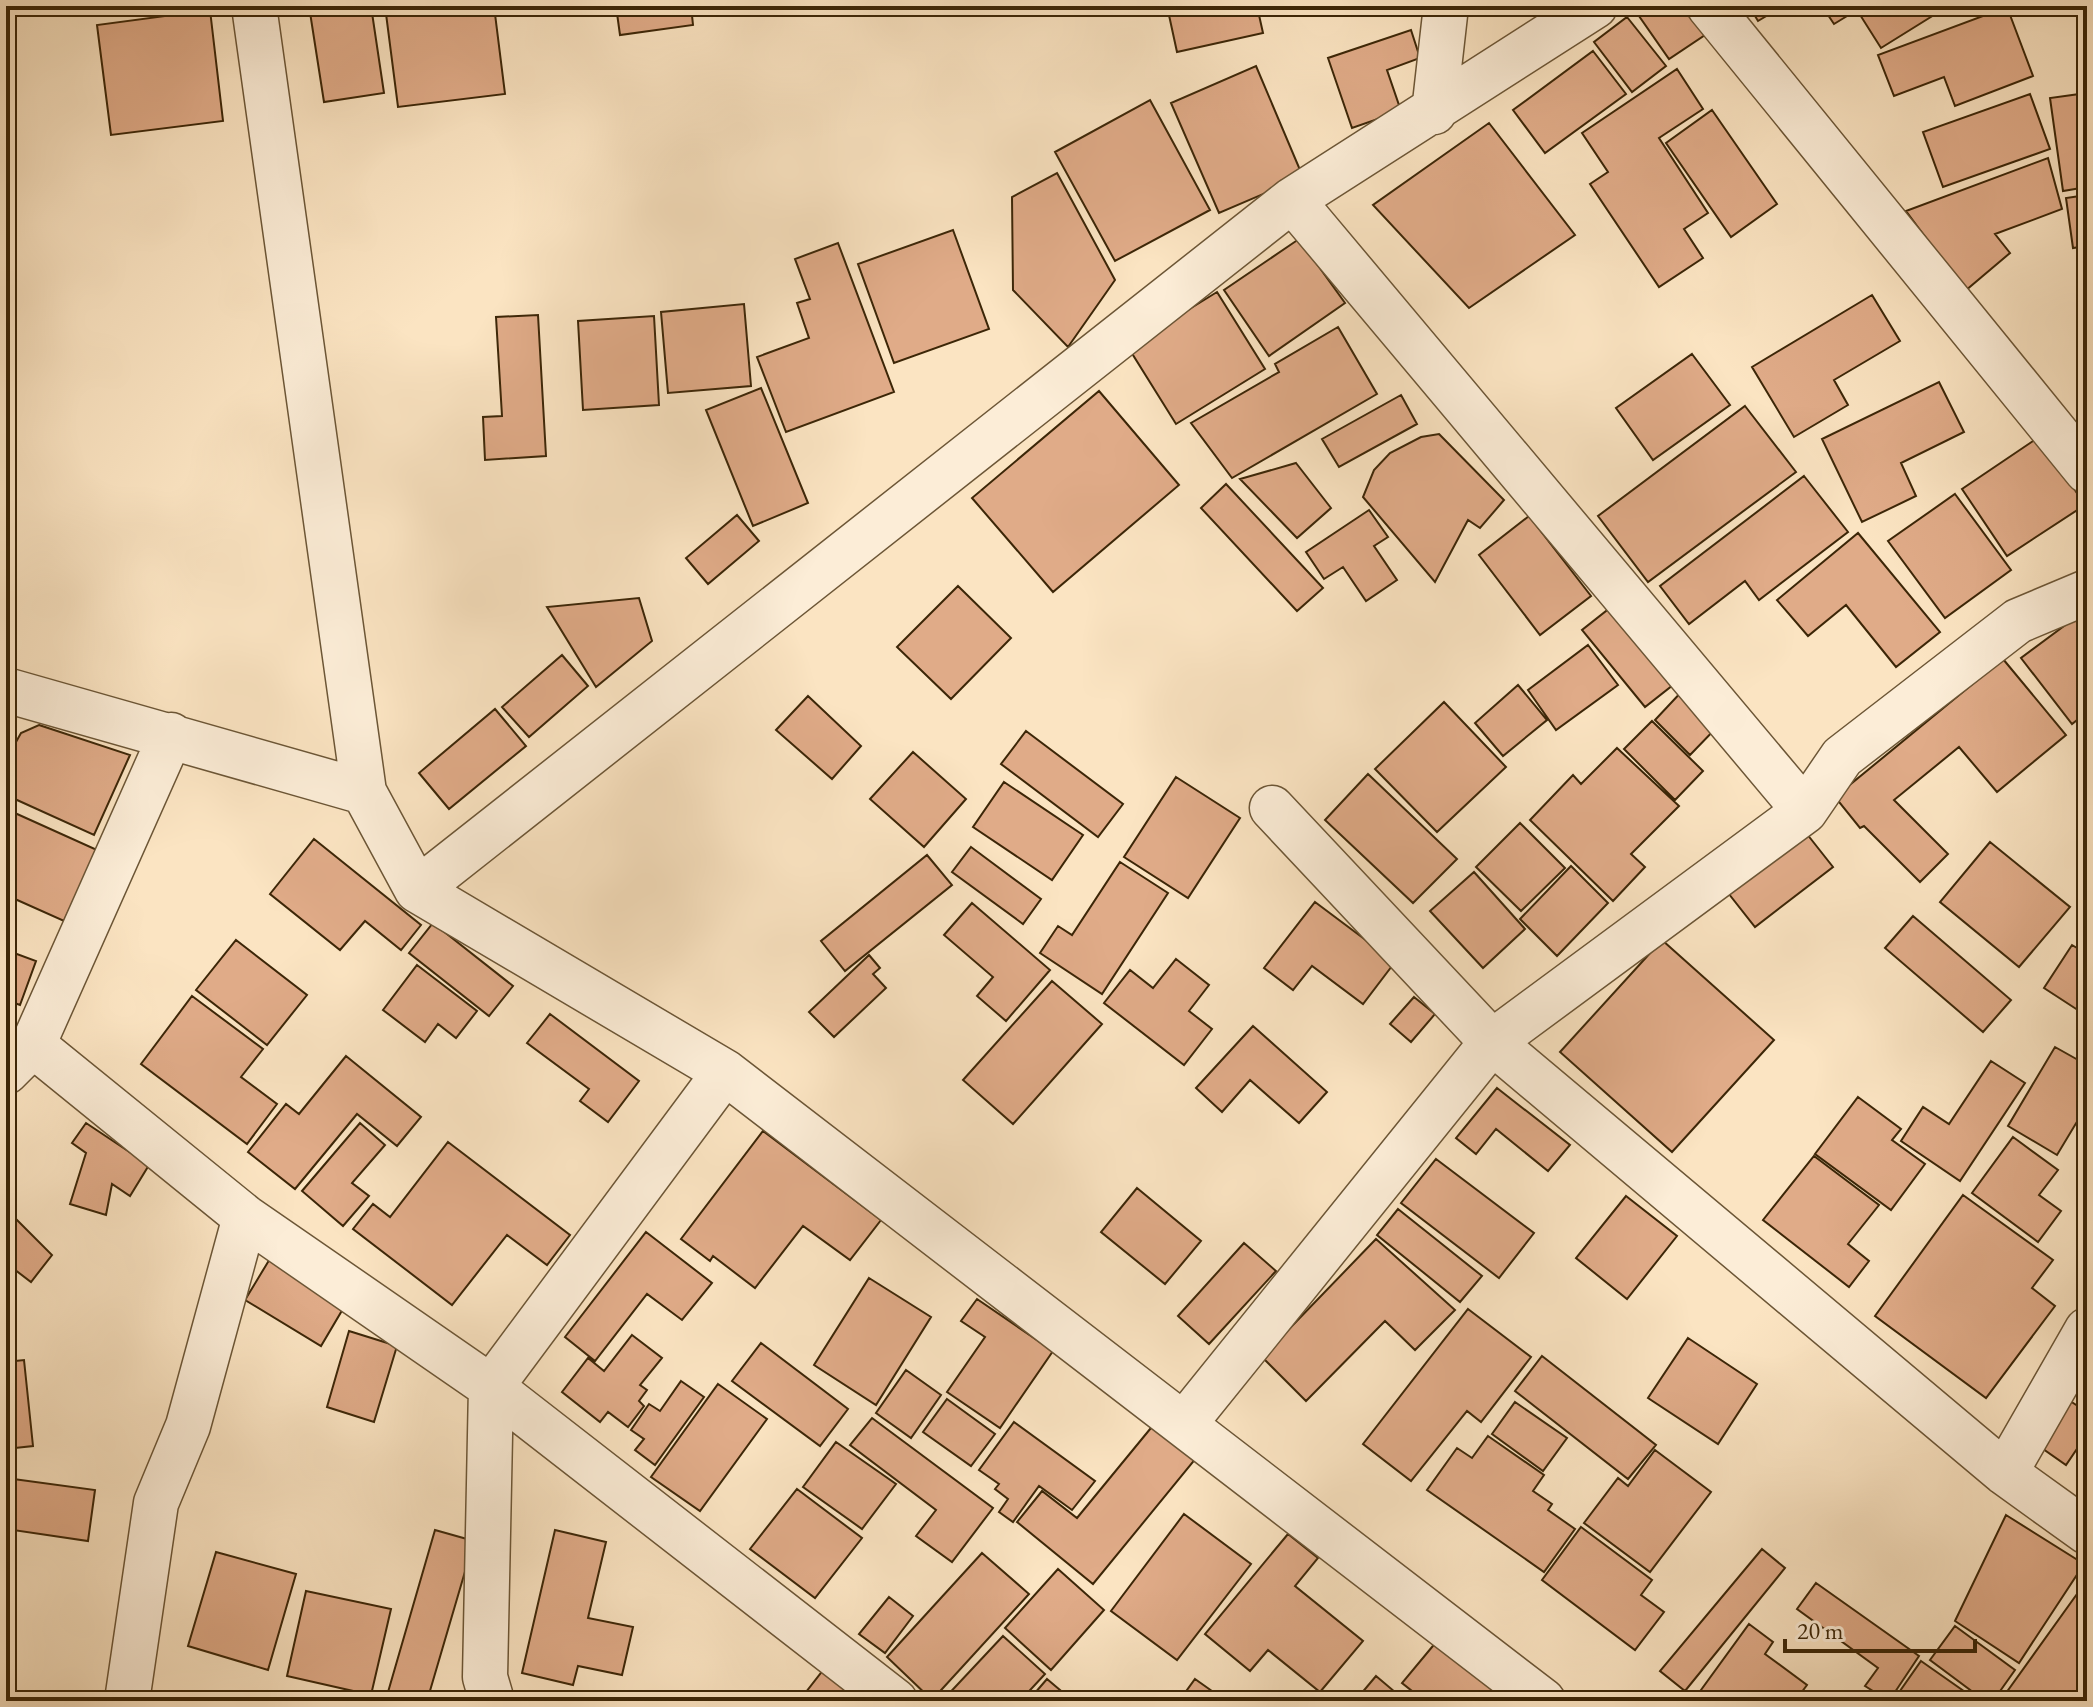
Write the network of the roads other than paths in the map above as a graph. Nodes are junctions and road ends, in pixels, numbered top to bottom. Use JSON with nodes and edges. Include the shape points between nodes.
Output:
{"nodes":[{"id":1,"x":254,"y":6,"type":"edge"},
{"id":2,"x":1446,"y":6,"type":"edge"},
{"id":3,"x":1595,"y":6,"type":"edge"},
{"id":4,"x":1709,"y":6,"type":"edge"},
{"id":5,"x":1434,"y":112,"type":"junction"},
{"id":6,"x":1292,"y":200,"type":"junction"},
{"id":7,"x":2087,"y":471,"type":"edge"},
{"id":8,"x":2087,"y":592,"type":"edge"},
{"id":9,"x":6,"y":690,"type":"edge"},
{"id":10,"x":171,"y":735,"type":"junction"},
{"id":11,"x":364,"y":792,"type":"junction"},
{"id":12,"x":1272,"y":808,"type":"dead end"},
{"id":13,"x":1805,"y":811,"type":"junction"},
{"id":14,"x":417,"y":890,"type":"junction"},
{"id":15,"x":1492,"y":1042,"type":"junction"},
{"id":16,"x":19,"y":1059,"type":"edge"},
{"id":17,"x":725,"y":1072,"type":"junction"},
{"id":18,"x":245,"y":1217,"type":"junction"},
{"id":19,"x":2087,"y":1330,"type":"edge"},
{"id":20,"x":491,"y":1387,"type":"junction"},
{"id":21,"x":1184,"y":1424,"type":"junction"},
{"id":22,"x":2005,"y":1473,"type":"junction"},
{"id":23,"x":2087,"y":1532,"type":"edge"},
{"id":24,"x":127,"y":1701,"type":"edge"},
{"id":25,"x":492,"y":1701,"type":"edge"},
{"id":26,"x":895,"y":1701,"type":"edge"},
{"id":27,"x":1543,"y":1701,"type":"edge"}],
"edges":[{"from":1,"to":11,"type":"street"},
{"from":2,"to":5,"type":"street"},
{"from":3,"to":5,"type":"street"},
{"from":4,"to":7,"type":"street"},
{"from":5,"to":6,"type":"street"},
{"from":6,"to":13,"type":"street"},
{"from":6,"to":14,"type":"street"},
{"from":8,"to":13,"type":"street","via":[[2018,621],[1842,757]]},
{"from":9,"to":10,"type":"street"},
{"from":10,"to":11,"type":"street"},
{"from":10,"to":16,"type":"street"},
{"from":11,"to":14,"type":"street"},
{"from":12,"to":15,"type":"street"},
{"from":13,"to":15,"type":"street"},
{"from":14,"to":17,"type":"street"},
{"from":15,"to":21,"type":"street"},
{"from":15,"to":22,"type":"street"},
{"from":16,"to":18,"type":"street"},
{"from":17,"to":20,"type":"street"},
{"from":17,"to":21,"type":"street"},
{"from":18,"to":20,"type":"street"},
{"from":18,"to":24,"type":"street","via":[[188,1426],[156,1503]]},
{"from":19,"to":22,"type":"street"},
{"from":20,"to":25,"type":"street","via":[[485,1677]]},
{"from":20,"to":26,"type":"street"},
{"from":21,"to":27,"type":"street"},
{"from":22,"to":23,"type":"street"}]}
